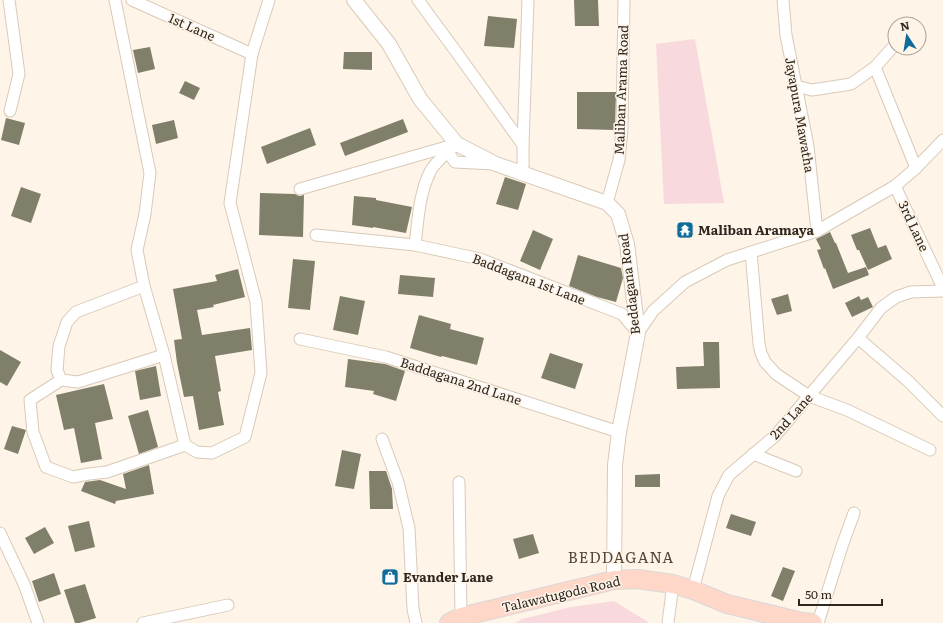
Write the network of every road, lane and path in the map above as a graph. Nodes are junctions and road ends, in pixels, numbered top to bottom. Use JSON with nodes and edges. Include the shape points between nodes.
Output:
{"nodes":[{"id":1,"x":10,"y":0,"type":"edge"},
{"id":2,"x":115,"y":0,"type":"edge"},
{"id":3,"x":132,"y":0,"type":"edge"},
{"id":4,"x":269,"y":0,"type":"edge"},
{"id":5,"x":354,"y":0,"type":"edge"},
{"id":6,"x":418,"y":0,"type":"edge"},
{"id":7,"x":528,"y":0,"type":"edge"},
{"id":8,"x":624,"y":0,"type":"edge"},
{"id":9,"x":782,"y":0,"type":"edge"},
{"id":10,"x":252,"y":54,"type":"junction"},
{"id":11,"x":887,"y":54,"type":"edge"},
{"id":12,"x":875,"y":67,"type":"junction"},
{"id":13,"x":796,"y":86,"type":"junction"},
{"id":14,"x":10,"y":111,"type":"dead end"},
{"id":15,"x":943,"y":140,"type":"edge"},
{"id":16,"x":523,"y":145,"type":"junction"},
{"id":17,"x":452,"y":148,"type":"junction"},
{"id":18,"x":916,"y":168,"type":"junction"},
{"id":19,"x":523,"y":173,"type":"junction"},
{"id":20,"x":895,"y":186,"type":"junction"},
{"id":21,"x":300,"y":189,"type":"dead end"},
{"id":22,"x":607,"y":203,"type":"junction"},
{"id":23,"x":817,"y":231,"type":"junction"},
{"id":24,"x":316,"y":235,"type":"dead end"},
{"id":25,"x":415,"y":245,"type":"junction"},
{"id":26,"x":751,"y":252,"type":"junction"},
{"id":27,"x":144,"y":286,"type":"junction"},
{"id":28,"x":943,"y":288,"type":"edge"},
{"id":29,"x":943,"y":291,"type":"edge"},
{"id":30,"x":638,"y":332,"type":"junction"},
{"id":31,"x":858,"y":338,"type":"junction"},
{"id":32,"x":300,"y":339,"type":"dead end"},
{"id":33,"x":164,"y":355,"type":"junction"},
{"id":34,"x":61,"y":380,"type":"junction"},
{"id":35,"x":810,"y":396,"type":"junction"},
{"id":36,"x":943,"y":416,"type":"edge"},
{"id":37,"x":619,"y":432,"type":"junction"},
{"id":38,"x":382,"y":439,"type":"dead end"},
{"id":39,"x":185,"y":445,"type":"junction"},
{"id":40,"x":930,"y":450,"type":"dead end"},
{"id":41,"x":753,"y":454,"type":"junction"},
{"id":42,"x":796,"y":471,"type":"dead end"},
{"id":43,"x":460,"y":482,"type":"dead end"},
{"id":44,"x":854,"y":513,"type":"dead end"},
{"id":45,"x":0,"y":533,"type":"edge"},
{"id":46,"x":614,"y":580,"type":"junction"},
{"id":47,"x":673,"y":584,"type":"junction"},
{"id":48,"x":693,"y":590,"type":"junction"},
{"id":49,"x":228,"y":606,"type":"dead end"},
{"id":50,"x":455,"y":620,"type":"edge"},
{"id":51,"x":38,"y":623,"type":"edge"},
{"id":52,"x":143,"y":623,"type":"edge"},
{"id":53,"x":416,"y":623,"type":"edge"},
{"id":54,"x":668,"y":623,"type":"edge"},
{"id":55,"x":809,"y":623,"type":"edge"}],
"edges":[{"from":1,"to":14,"type":"street","via":[[19,74]]},
{"from":2,"to":27,"type":"street","via":[[150,173],[146,214],[137,250]]},
{"from":3,"to":10,"type":"street","name":"1st Lane"},
{"from":4,"to":10,"type":"street"},
{"from":5,"to":17,"type":"street","via":[[389,44]]},
{"from":6,"to":16,"type":"street"},
{"from":7,"to":16,"type":"street"},
{"from":8,"to":22,"type":"street","name":"Maliban Arama Road","via":[[620,160]]},
{"from":9,"to":13,"type":"street","name":"Jayapura Mawatha"},
{"from":10,"to":39,"type":"street","via":[[230,203],[256,302],[261,373],[245,438],[212,453],[197,452]]},
{"from":11,"to":12,"type":"street"},
{"from":12,"to":13,"type":"street","via":[[851,84],[812,90]]},
{"from":12,"to":18,"type":"street"},
{"from":13,"to":23,"type":"street","name":"Jayapura Mawatha","via":[[808,146]]},
{"from":15,"to":18,"type":"street"},
{"from":16,"to":19,"type":"street"},
{"from":17,"to":19,"type":"street"},
{"from":17,"to":21,"type":"street"},
{"from":17,"to":25,"type":"street","via":[[430,170],[422,195]]},
{"from":18,"to":20,"type":"street"},
{"from":19,"to":22,"type":"street"},
{"from":20,"to":23,"type":"street"},
{"from":20,"to":28,"type":"street","name":"3rd Lane"},
{"from":22,"to":30,"type":"street","name":"Beddagana Road","via":[[618,214],[627,244]]},
{"from":23,"to":26,"type":"street"},
{"from":24,"to":25,"type":"street","name":"Baddagana 1st Lane"},
{"from":25,"to":30,"type":"street","name":"Baddagana 1st Lane","via":[[480,259],[622,314]]},
{"from":26,"to":30,"type":"street","via":[[727,260],[685,282],[653,311]]},
{"from":26,"to":35,"type":"street","via":[[761,353],[776,374]]},
{"from":27,"to":33,"type":"street"},
{"from":27,"to":34,"type":"street","via":[[76,312],[68,322],[59,346],[57,370]]},
{"from":29,"to":31,"type":"street","name":"2nd Lane","via":[[911,292],[896,297],[881,308]]},
{"from":30,"to":37,"type":"street","name":"Beddagana Road"},
{"from":31,"to":35,"type":"street","name":"2nd Lane"},
{"from":31,"to":36,"type":"street","via":[[908,381]]},
{"from":32,"to":37,"type":"street","name":"Baddagana 2nd Lane","via":[[386,357]]},
{"from":33,"to":34,"type":"street","via":[[78,382]]},
{"from":33,"to":39,"type":"street"},
{"from":34,"to":39,"type":"street","via":[[30,400],[33,432],[46,467],[73,477],[107,472]]},
{"from":35,"to":40,"type":"street","via":[[847,410]]},
{"from":35,"to":41,"type":"street","name":"2nd Lane","via":[[775,436]]},
{"from":37,"to":46,"type":"street","name":"Beddagana Road","via":[[615,465]]},
{"from":38,"to":53,"type":"street","via":[[398,482],[408,528]]},
{"from":41,"to":42,"type":"street"},
{"from":41,"to":48,"type":"street","name":"2nd Lane","via":[[729,475],[718,496]]},
{"from":43,"to":50,"type":"street"},
{"from":44,"to":55,"type":"street"},
{"from":45,"to":51,"type":"street","via":[[24,584]]},
{"from":46,"to":47,"type":"main road","name":"Talawatugoda Road","via":[[637,579]]},
{"from":46,"to":50,"type":"main road","name":"Talawatugoda Road"},
{"from":47,"to":48,"type":"main road","name":"Talawatugoda Road"},
{"from":47,"to":54,"type":"street"},
{"from":48,"to":55,"type":"main road","name":"Talawatugoda Road","via":[[727,604]]},
{"from":49,"to":52,"type":"street"}]}
